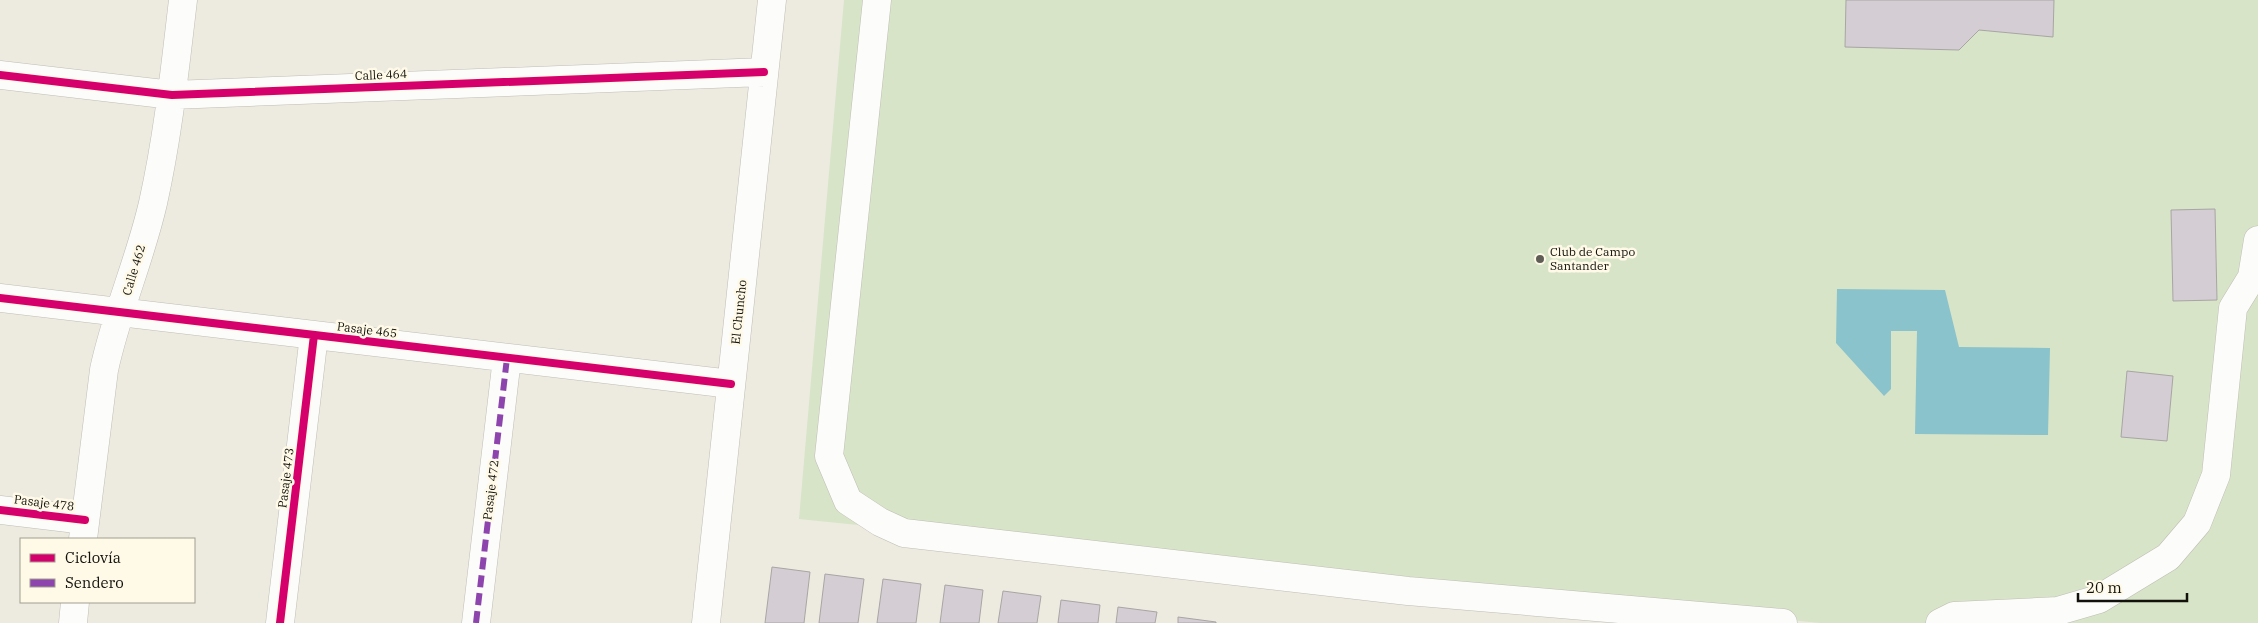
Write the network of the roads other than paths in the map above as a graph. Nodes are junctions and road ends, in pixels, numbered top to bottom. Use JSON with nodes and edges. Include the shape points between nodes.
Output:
{"nodes":[{"id":1,"x":183,"y":0,"type":"edge"},
{"id":2,"x":772,"y":0,"type":"edge"},
{"id":3,"x":877,"y":0,"type":"edge"},
{"id":4,"x":764,"y":72,"type":"junction"},
{"id":5,"x":0,"y":75,"type":"edge"},
{"id":6,"x":172,"y":95,"type":"junction"},
{"id":7,"x":2258,"y":240,"type":"edge"},
{"id":8,"x":0,"y":298,"type":"edge"},
{"id":9,"x":121,"y":312,"type":"junction"},
{"id":10,"x":314,"y":335,"type":"junction"},
{"id":11,"x":507,"y":358,"type":"junction"},
{"id":12,"x":731,"y":384,"type":"junction"},
{"id":13,"x":0,"y":510,"type":"edge"},
{"id":14,"x":84,"y":529,"type":"edge"},
{"id":15,"x":76,"y":603,"type":"edge"},
{"id":16,"x":73,"y":623,"type":"edge"},
{"id":17,"x":280,"y":623,"type":"edge"},
{"id":18,"x":476,"y":623,"type":"edge"},
{"id":19,"x":706,"y":623,"type":"edge"},
{"id":20,"x":1783,"y":623,"type":"edge"},
{"id":21,"x":1940,"y":623,"type":"edge"}],
"edges":[{"from":1,"to":6,"type":"street","name":"Calle 462"},
{"from":2,"to":4,"type":"street","name":"El Chuncho"},
{"from":3,"to":20,"type":"street","via":[[829,456],[848,501],[904,533],[1408,591]]},
{"from":4,"to":6,"type":"street","name":"Calle 464"},
{"from":4,"to":12,"type":"street","name":"El Chuncho"},
{"from":5,"to":6,"type":"street","name":"Calle 464"},
{"from":6,"to":9,"type":"street","name":"Calle 462","via":[[153,202]]},
{"from":7,"to":21,"type":"street","via":[[2252,276],[2234,308],[2216,475],[2197,523],[2168,557],[2099,599],[2058,612],[1954,616]]},
{"from":8,"to":9,"type":"street","name":"Pasaje 465"},
{"from":9,"to":10,"type":"street","name":"Pasaje 465"},
{"from":9,"to":14,"type":"street","name":"Calle 462","via":[[104,370]]},
{"from":10,"to":11,"type":"street","name":"Pasaje 465"},
{"from":10,"to":17,"type":"street","name":"Pasaje 473"},
{"from":11,"to":12,"type":"street","name":"Pasaje 465"},
{"from":11,"to":18,"type":"street","name":"Pasaje 472"},
{"from":12,"to":19,"type":"street","name":"El Chuncho"},
{"from":13,"to":14,"type":"street","name":"Pasaje 478"},
{"from":15,"to":16,"type":"street"}]}
